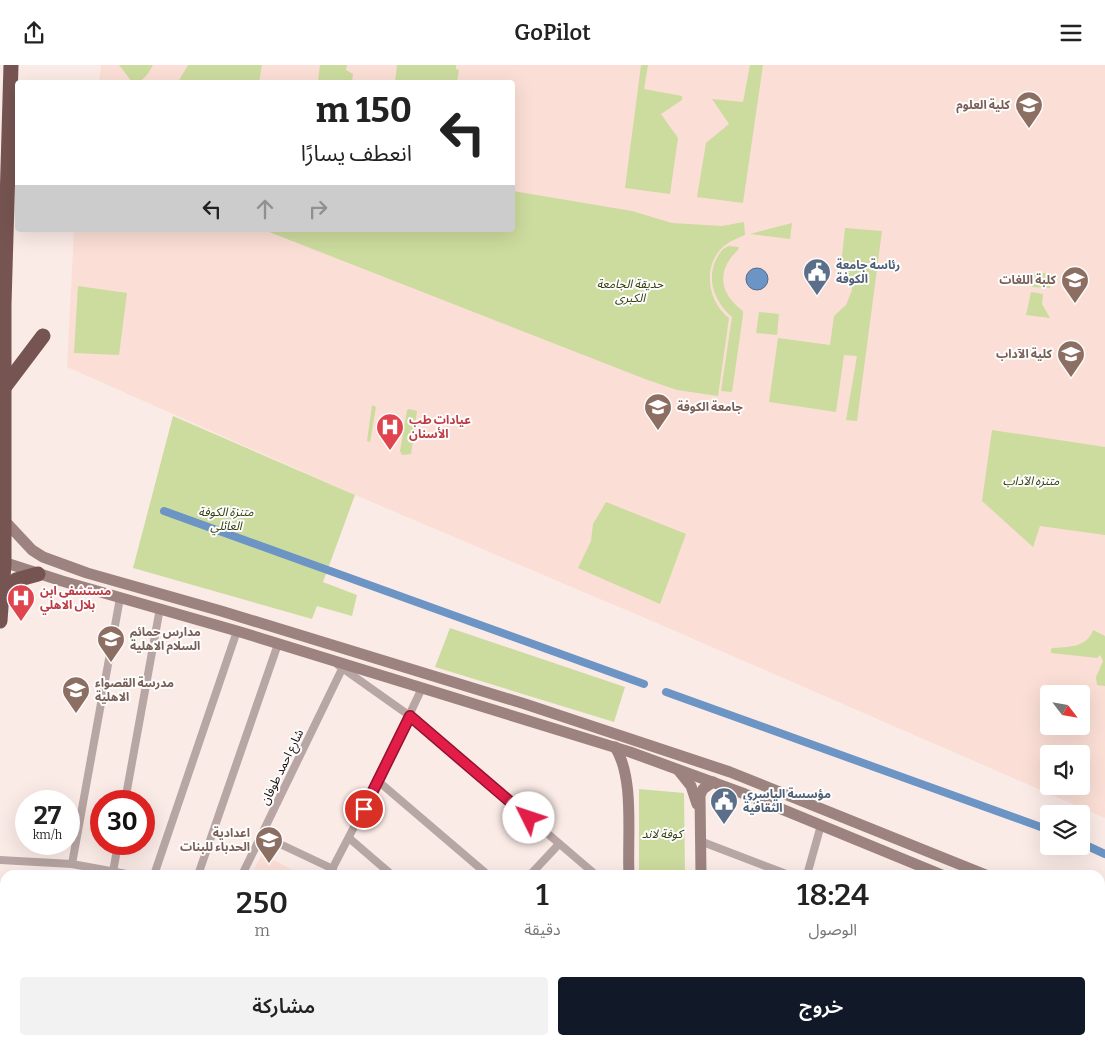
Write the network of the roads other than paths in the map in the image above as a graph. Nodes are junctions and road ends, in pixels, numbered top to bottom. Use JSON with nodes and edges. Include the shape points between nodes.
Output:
{"nodes":[{"id":1,"x":11,"y":65,"type":"edge"},
{"id":2,"x":2,"y":270,"type":"edge"},
{"id":3,"x":2,"y":302,"type":"edge"},
{"id":4,"x":42,"y":336,"type":"dead end"},
{"id":5,"x":3,"y":389,"type":"junction"},
{"id":6,"x":3,"y":519,"type":"junction"},
{"id":7,"x":2,"y":563,"type":"edge"},
{"id":8,"x":66,"y":566,"type":"junction"},
{"id":9,"x":38,"y":574,"type":"junction"},
{"id":10,"x":59,"y":581,"type":"junction"},
{"id":11,"x":2,"y":598,"type":"junction"},
{"id":12,"x":120,"y":598,"type":"junction"},
{"id":13,"x":160,"y":608,"type":"junction"},
{"id":14,"x":0,"y":621,"type":"edge"},
{"id":15,"x":237,"y":631,"type":"junction"},
{"id":16,"x":278,"y":644,"type":"junction"},
{"id":17,"x":332,"y":660,"type":"junction"},
{"id":18,"x":398,"y":666,"type":"junction"},
{"id":19,"x":342,"y":669,"type":"junction"},
{"id":20,"x":396,"y":680,"type":"junction"},
{"id":21,"x":422,"y":688,"type":"junction"},
{"id":22,"x":410,"y":716,"type":"junction"},
{"id":23,"x":615,"y":747,"type":"junction"},
{"id":24,"x":644,"y":757,"type":"junction"},
{"id":25,"x":678,"y":769,"type":"junction"},
{"id":26,"x":628,"y":777,"type":"junction"},
{"id":27,"x":378,"y":781,"type":"junction"},
{"id":28,"x":713,"y":782,"type":"junction"},
{"id":29,"x":127,"y":790,"type":"edge"},
{"id":30,"x":699,"y":811,"type":"junction"},
{"id":31,"x":821,"y":825,"type":"junction"},
{"id":32,"x":261,"y":835,"type":"junction"},
{"id":33,"x":349,"y":837,"type":"junction"},
{"id":34,"x":700,"y":841,"type":"junction"},
{"id":35,"x":559,"y":844,"type":"junction"},
{"id":36,"x":116,"y":855,"type":"edge"},
{"id":37,"x":0,"y":860,"type":"edge"},
{"id":38,"x":72,"y":864,"type":"junction"},
{"id":39,"x":764,"y":866,"type":"junction"},
{"id":40,"x":86,"y":870,"type":"edge"},
{"id":41,"x":113,"y":870,"type":"edge"},
{"id":42,"x":156,"y":870,"type":"edge"},
{"id":43,"x":200,"y":870,"type":"edge"},
{"id":44,"x":244,"y":870,"type":"edge"},
{"id":45,"x":327,"y":870,"type":"edge"},
{"id":46,"x":332,"y":870,"type":"edge"},
{"id":47,"x":386,"y":870,"type":"edge"},
{"id":48,"x":482,"y":870,"type":"edge"},
{"id":49,"x":535,"y":870,"type":"edge"},
{"id":50,"x":590,"y":870,"type":"edge"},
{"id":51,"x":629,"y":870,"type":"edge"},
{"id":52,"x":701,"y":870,"type":"edge"},
{"id":53,"x":764,"y":870,"type":"edge"},
{"id":54,"x":775,"y":870,"type":"edge"},
{"id":55,"x":808,"y":870,"type":"edge"},
{"id":56,"x":929,"y":870,"type":"edge"},
{"id":57,"x":974,"y":870,"type":"edge"}],
"edges":[{"from":1,"to":2,"type":"highway"},
{"from":2,"to":3,"type":"highway"},
{"from":3,"to":5,"type":"highway"},
{"from":4,"to":5,"type":"highway"},
{"from":5,"to":6,"type":"highway"},
{"from":6,"to":7,"type":"highway"},
{"from":6,"to":8,"type":"main road","via":[[32,550]]},
{"from":7,"to":9,"type":"main road"},
{"from":7,"to":11,"type":"highway"},
{"from":8,"to":10,"type":"main road","via":[[57,571]]},
{"from":8,"to":18,"type":"main road"},
{"from":9,"to":10,"type":"main road"},
{"from":9,"to":11,"type":"highway","via":[[16,580]]},
{"from":10,"to":12,"type":"main road"},
{"from":11,"to":14,"type":"highway"},
{"from":12,"to":13,"type":"main road"},
{"from":12,"to":38,"type":"street"},
{"from":13,"to":15,"type":"main road"},
{"from":13,"to":29,"type":"street"},
{"from":15,"to":16,"type":"main road"},
{"from":15,"to":42,"type":"street"},
{"from":16,"to":17,"type":"main road"},
{"from":16,"to":43,"type":"street"},
{"from":17,"to":19,"type":"street"},
{"from":17,"to":20,"type":"main road"},
{"from":18,"to":20,"type":"main road","via":[[392,673]]},
{"from":18,"to":57,"type":"main road","via":[[730,772]]},
{"from":19,"to":22,"type":"street"},
{"from":19,"to":32,"type":"street","name":"شارع احمد طوفان"},
{"from":20,"to":21,"type":"main road"},
{"from":21,"to":22,"type":"street"},
{"from":21,"to":23,"type":"main road"},
{"from":22,"to":27,"type":"street"},
{"from":22,"to":35,"type":"street"},
{"from":23,"to":24,"type":"main road"},
{"from":23,"to":26,"type":"main road"},
{"from":24,"to":25,"type":"main road"},
{"from":24,"to":26,"type":"main road","via":[[634,763]]},
{"from":25,"to":28,"type":"main road"},
{"from":25,"to":30,"type":"main road","via":[[691,786]]},
{"from":26,"to":51,"type":"main road"},
{"from":27,"to":33,"type":"street"},
{"from":27,"to":48,"type":"street"},
{"from":28,"to":30,"type":"main road","via":[[701,791]]},
{"from":28,"to":31,"type":"main road"},
{"from":30,"to":34,"type":"main road"},
{"from":31,"to":55,"type":"street"},
{"from":31,"to":56,"type":"main road"},
{"from":32,"to":44,"type":"street","name":"شارع احمد طوفان"},
{"from":32,"to":45,"type":"street"},
{"from":33,"to":46,"type":"street"},
{"from":33,"to":47,"type":"street"},
{"from":34,"to":39,"type":"street"},
{"from":34,"to":52,"type":"main road"},
{"from":35,"to":49,"type":"street"},
{"from":35,"to":50,"type":"street"},
{"from":36,"to":41,"type":"street"},
{"from":37,"to":38,"type":"street"},
{"from":38,"to":40,"type":"street"},
{"from":39,"to":53,"type":"street"},
{"from":39,"to":54,"type":"street"}]}
